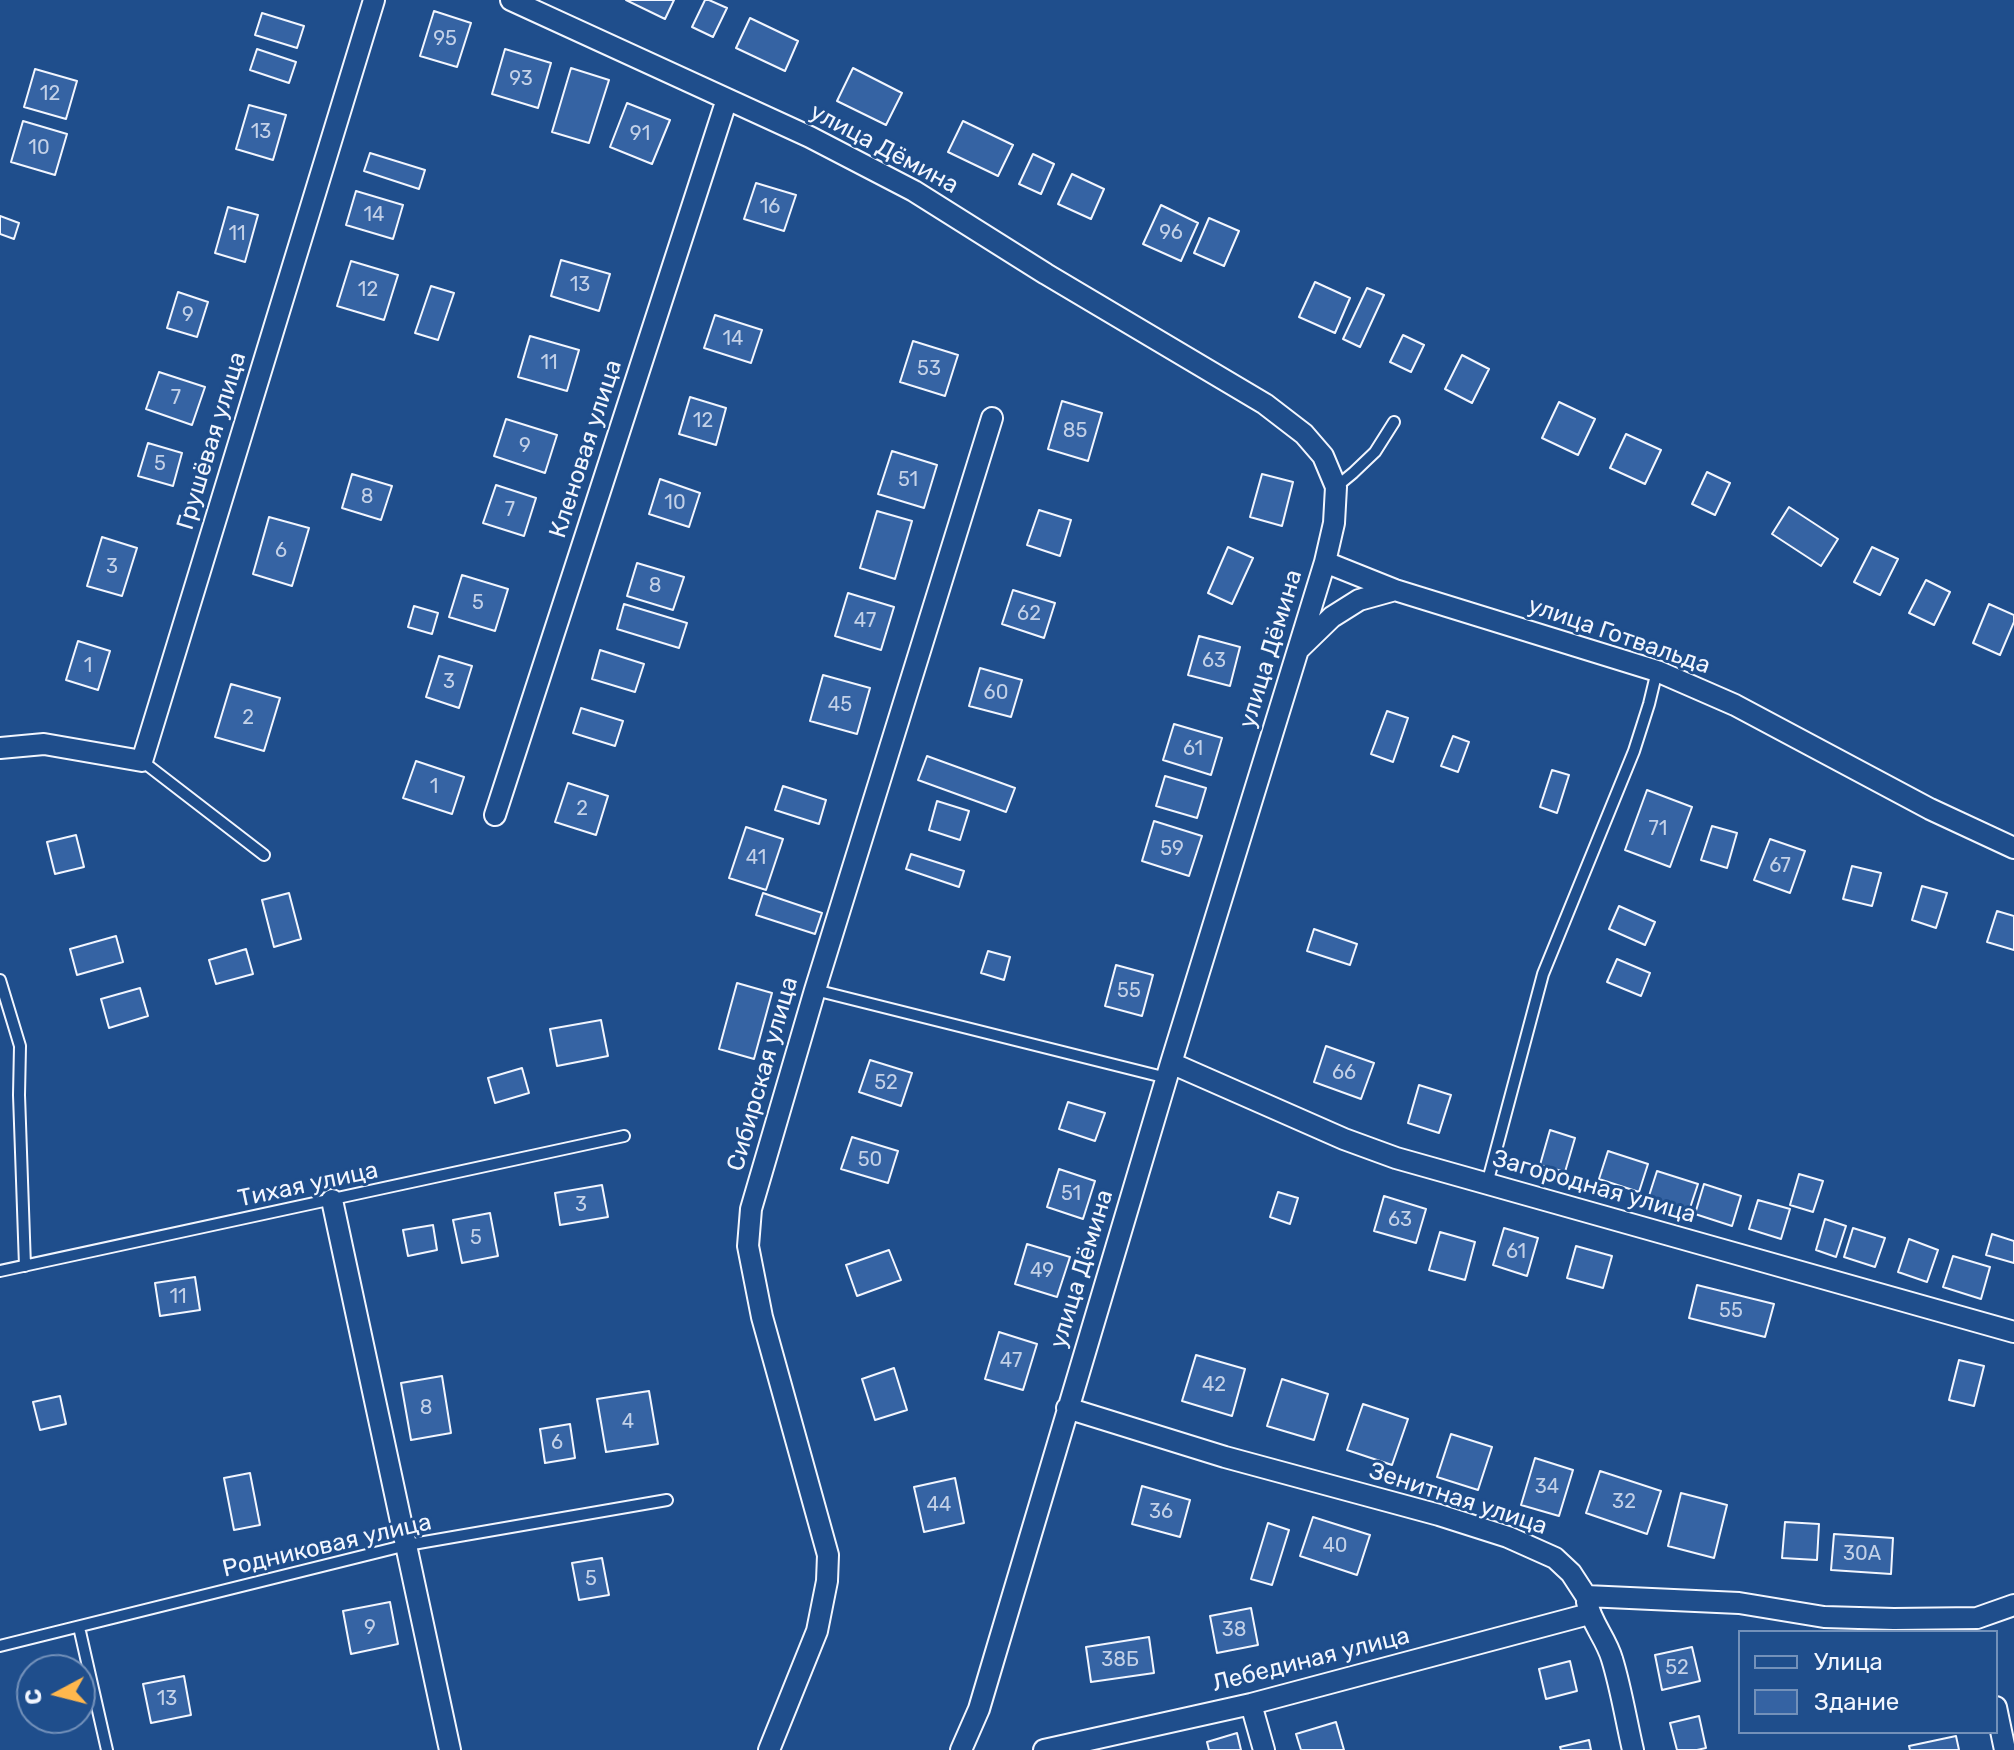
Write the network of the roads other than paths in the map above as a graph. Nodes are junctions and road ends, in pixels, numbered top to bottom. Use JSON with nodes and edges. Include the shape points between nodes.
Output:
{"nodes":[{"id":1,"x":374,"y":0,"type":"edge"},
{"id":2,"x":511,"y":0,"type":"edge"},
{"id":3,"x":727,"y":99,"type":"junction"},
{"id":4,"x":992,"y":418,"type":"dead end"},
{"id":5,"x":1394,"y":422,"type":"dead end"},
{"id":6,"x":1336,"y":487,"type":"junction"},
{"id":7,"x":1325,"y":562,"type":"junction"},
{"id":8,"x":1395,"y":590,"type":"junction"},
{"id":9,"x":1296,"y":651,"type":"junction"},
{"id":10,"x":1657,"y":671,"type":"junction"},
{"id":11,"x":0,"y":748,"type":"edge"},
{"id":12,"x":142,"y":761,"type":"junction"},
{"id":13,"x":495,"y":815,"type":"dead end"},
{"id":14,"x":2014,"y":848,"type":"edge"},
{"id":15,"x":264,"y":855,"type":"dead end"},
{"id":16,"x":0,"y":980,"type":"edge"},
{"id":17,"x":815,"y":990,"type":"junction"},
{"id":18,"x":1169,"y":1071,"type":"junction"},
{"id":19,"x":624,"y":1136,"type":"dead end"},
{"id":20,"x":1487,"y":1184,"type":"junction"},
{"id":21,"x":332,"y":1200,"type":"junction"},
{"id":22,"x":25,"y":1266,"type":"junction"},
{"id":23,"x":0,"y":1271,"type":"edge"},
{"id":24,"x":2014,"y":1332,"type":"edge"},
{"id":25,"x":1067,"y":1408,"type":"junction"},
{"id":26,"x":667,"y":1500,"type":"dead end"},
{"id":27,"x":407,"y":1545,"type":"junction"},
{"id":28,"x":1588,"y":1605,"type":"junction"},
{"id":29,"x":2014,"y":1605,"type":"edge"},
{"id":30,"x":1978,"y":1625,"type":"edge"},
{"id":31,"x":79,"y":1627,"type":"junction"},
{"id":32,"x":0,"y":1646,"type":"edge"},
{"id":33,"x":1251,"y":1704,"type":"junction"},
{"id":34,"x":1998,"y":1717,"type":"edge"},
{"id":35,"x":107,"y":1750,"type":"edge"},
{"id":36,"x":450,"y":1750,"type":"edge"},
{"id":37,"x":769,"y":1750,"type":"edge"},
{"id":38,"x":961,"y":1750,"type":"edge"},
{"id":39,"x":1044,"y":1750,"type":"edge"},
{"id":40,"x":1264,"y":1750,"type":"edge"},
{"id":41,"x":1633,"y":1750,"type":"edge"},
{"id":42,"x":2005,"y":1750,"type":"edge"}],
"edges":[{"from":1,"to":12,"type":"street","name":"Грушёвая улица"},
{"from":2,"to":3,"type":"street","name":"улица Дёмина"},
{"from":3,"to":6,"type":"street","name":"улица Дёмина","via":[[914,191],[1265,404],[1323,456]]},
{"from":3,"to":13,"type":"street","name":"Кленовая улица"},
{"from":4,"to":17,"type":"street","name":"Сибирская улица"},
{"from":5,"to":6,"type":"lane","via":[[1375,452]]},
{"from":6,"to":7,"type":"street","name":"улица Дёмина"},
{"from":7,"to":8,"type":"street","name":"улица Готвальда"},
{"from":7,"to":9,"type":"street","name":"улица Дёмина"},
{"from":8,"to":9,"type":"street","via":[[1341,611]]},
{"from":8,"to":10,"type":"street","name":"улица Готвальда"},
{"from":9,"to":18,"type":"street","name":"улица Дёмина"},
{"from":10,"to":14,"type":"street","name":"улица Готвальда","via":[[1735,705]]},
{"from":10,"to":20,"type":"lane","via":[[1634,751],[1543,974]]},
{"from":11,"to":12,"type":"street","via":[[44,744]]},
{"from":12,"to":15,"type":"lane"},
{"from":16,"to":22,"type":"lane","via":[[20,1046]]},
{"from":17,"to":18,"type":"lane"},
{"from":17,"to":37,"type":"street","name":"Сибирская улица","via":[[751,1209],[748,1246],[762,1317],[828,1555],[817,1631]]},
{"from":18,"to":20,"type":"street","name":"Загородная улица","via":[[1396,1158]]},
{"from":18,"to":25,"type":"street","name":"улица Дёмина"},
{"from":19,"to":21,"type":"lane","name":"Тихая улица"},
{"from":20,"to":24,"type":"street","name":"Загородная улица"},
{"from":21,"to":22,"type":"lane","name":"Тихая улица"},
{"from":21,"to":27,"type":"street"},
{"from":22,"to":23,"type":"lane","name":"Тихая улица"},
{"from":25,"to":28,"type":"street","name":"Зенитная улица","via":[[1508,1537],[1555,1558],[1571,1573]]},
{"from":25,"to":38,"type":"street","name":"улица Дёмина","via":[[979,1709]]},
{"from":26,"to":27,"type":"lane","name":"Родниковая улица"},
{"from":27,"to":31,"type":"lane","name":"Родниковая улица"},
{"from":27,"to":36,"type":"street"},
{"from":28,"to":30,"type":"street","via":[[1739,1603],[1824,1617]]},
{"from":28,"to":33,"type":"street","name":"Лебединая улица"},
{"from":28,"to":41,"type":"street","name":"Зенитная улица","via":[[1612,1657]]},
{"from":29,"to":30,"type":"street"},
{"from":31,"to":32,"type":"lane","name":"Родниковая улица"},
{"from":31,"to":35,"type":"lane"},
{"from":33,"to":39,"type":"street","name":"Лебединая улица"},
{"from":33,"to":40,"type":"street"},
{"from":34,"to":42,"type":"street"}]}
